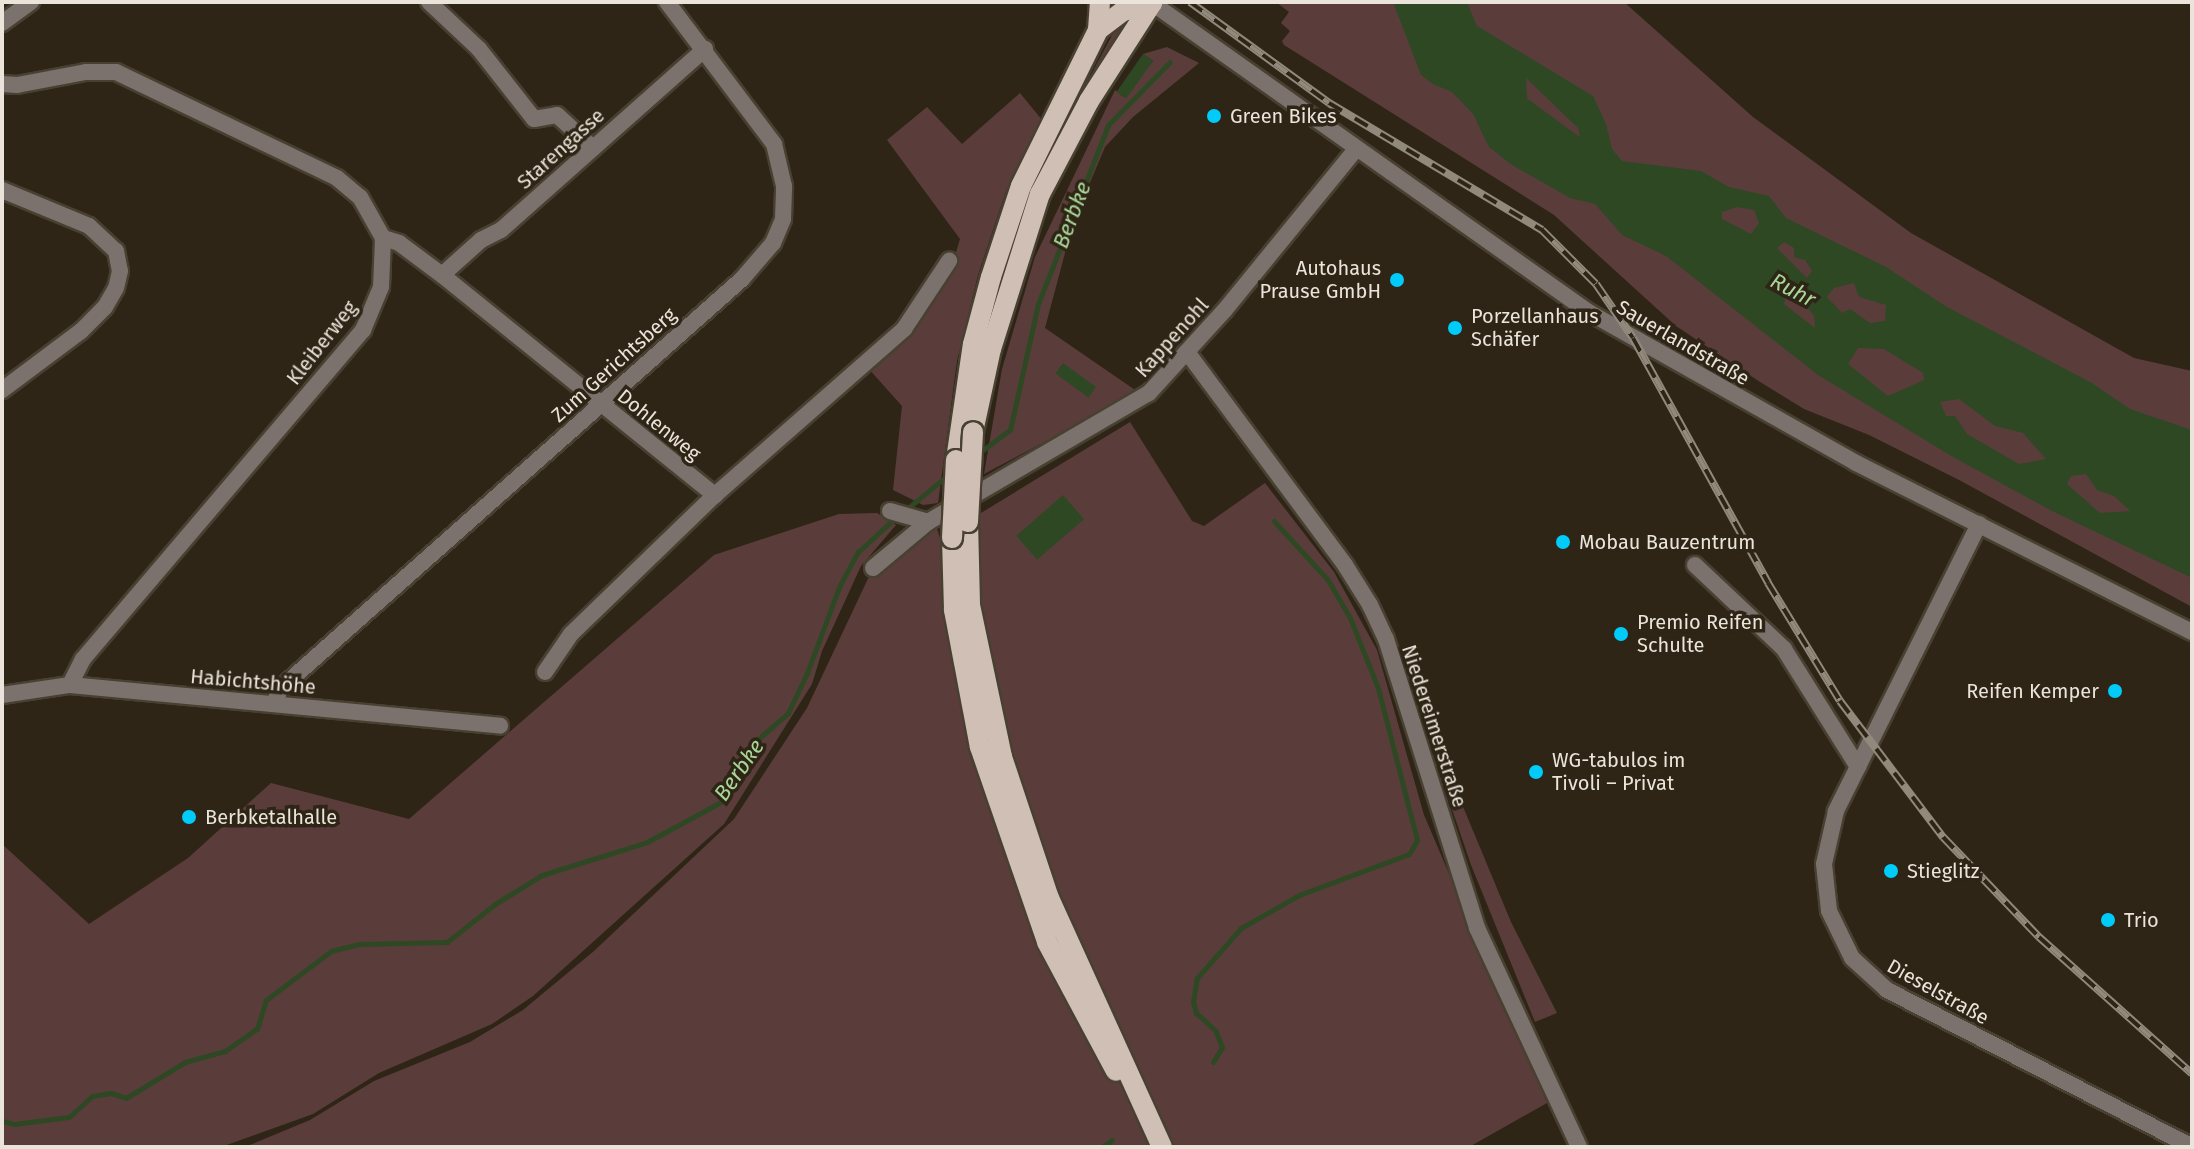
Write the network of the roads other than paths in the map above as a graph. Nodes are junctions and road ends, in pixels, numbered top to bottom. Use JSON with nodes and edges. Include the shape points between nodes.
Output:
{"nodes":[{"id":1,"x":31,"y":2,"type":"edge"},
{"id":2,"x":429,"y":2,"type":"edge"},
{"id":3,"x":667,"y":2,"type":"edge"},
{"id":4,"x":1100,"y":2,"type":"edge"},
{"id":5,"x":1152,"y":2,"type":"edge"},
{"id":6,"x":2,"y":23,"type":"edge"},
{"id":7,"x":1098,"y":30,"type":"junction"},
{"id":8,"x":705,"y":49,"type":"junction"},
{"id":9,"x":2,"y":84,"type":"edge"},
{"id":10,"x":593,"y":148,"type":"junction"},
{"id":11,"x":1356,"y":149,"type":"junction"},
{"id":12,"x":2,"y":190,"type":"edge"},
{"id":13,"x":383,"y":238,"type":"junction"},
{"id":14,"x":949,"y":261,"type":"dead end"},
{"id":15,"x":442,"y":275,"type":"junction"},
{"id":16,"x":1187,"y":352,"type":"junction"},
{"id":17,"x":2,"y":390,"type":"edge"},
{"id":18,"x":601,"y":404,"type":"junction"},
{"id":19,"x":715,"y":495,"type":"junction"},
{"id":20,"x":890,"y":511,"type":"dead end"},
{"id":21,"x":920,"y":519,"type":"junction"},
{"id":22,"x":1979,"y":524,"type":"junction"},
{"id":23,"x":1695,"y":565,"type":"dead end"},
{"id":24,"x":873,"y":568,"type":"dead end"},
{"id":25,"x":2192,"y":632,"type":"edge"},
{"id":26,"x":545,"y":672,"type":"dead end"},
{"id":27,"x":70,"y":685,"type":"junction"},
{"id":28,"x":2,"y":695,"type":"edge"},
{"id":29,"x":274,"y":703,"type":"junction"},
{"id":30,"x":2,"y":713,"type":"edge"},
{"id":31,"x":500,"y":726,"type":"dead end"},
{"id":32,"x":1858,"y":767,"type":"junction"},
{"id":33,"x":1162,"y":1147,"type":"edge"},
{"id":34,"x":1579,"y":1147,"type":"edge"},
{"id":35,"x":2192,"y":1147,"type":"edge"}],
"edges":[{"from":1,"to":6,"type":"street"},
{"from":2,"to":10,"type":"street","via":[[479,49],[534,119],[557,115]]},
{"from":3,"to":8,"type":"street","name":"Zum Gerichtsberg"},
{"from":4,"to":7,"type":"main road"},
{"from":5,"to":7,"type":"main road","via":[[1123,11]]},
{"from":5,"to":11,"type":"street","name":"Sauerlandstraße"},
{"from":5,"to":33,"type":"main road","bridge":true,"via":[[1089,101],[1040,194],[991,349],[973,432],[968,522],[970,605],[1006,768],[1049,898]]},
{"from":7,"to":33,"type":"main road","bridge":true,"via":[[1021,186],[973,344],[956,460],[954,610],[977,732],[1047,942],[1101,1048]]},
{"from":8,"to":10,"type":"street","name":"Starengasse"},
{"from":8,"to":18,"type":"street","name":"Zum Gerichtsberg","via":[[774,144],[784,186],[783,219],[773,243],[742,279]]},
{"from":9,"to":13,"type":"street","via":[[116,72],[337,178],[360,197]]},
{"from":10,"to":15,"type":"street","name":"Starengasse"},
{"from":11,"to":16,"type":"street","name":"Kappenohl"},
{"from":11,"to":22,"type":"street","name":"Sauerlandstraße","via":[[1590,313],[1856,463]]},
{"from":12,"to":17,"type":"street","via":[[89,226],[116,251],[120,271],[105,307]]},
{"from":13,"to":15,"type":"street","name":"Dohlenweg","via":[[399,243]]},
{"from":13,"to":27,"type":"street","name":"Kleiberweg","via":[[381,287],[363,330],[83,659]]},
{"from":14,"to":19,"type":"street","via":[[904,329]]},
{"from":15,"to":18,"type":"street","name":"Dohlenweg"},
{"from":16,"to":21,"type":"street","name":"Kappenohl","via":[[1149,393]]},
{"from":16,"to":34,"type":"street","name":"Niedereimerstraße","via":[[1370,605],[1386,639],[1477,928]]},
{"from":18,"to":19,"type":"street","name":"Dohlenweg"},
{"from":18,"to":29,"type":"street","name":"Zum Gerichtsberg","via":[[281,688]]},
{"from":19,"to":26,"type":"street","via":[[571,634]]},
{"from":20,"to":21,"type":"street"},
{"from":21,"to":24,"type":"street","name":"Kappenohl"},
{"from":22,"to":25,"type":"street","name":"Sauerlandstraße"},
{"from":22,"to":32,"type":"street","name":"Dieselstraße"},
{"from":23,"to":32,"type":"street","via":[[1784,649]]},
{"from":27,"to":28,"type":"street","name":"Habichtshöhe"},
{"from":27,"to":29,"type":"street","name":"Habichtshöhe"},
{"from":28,"to":30,"type":"street"},
{"from":29,"to":31,"type":"street","name":"Habichtshöhe"},
{"from":32,"to":35,"type":"street","name":"Dieselstraße","via":[[1832,824],[1824,874],[1829,911],[1852,958],[1901,999]]}]}
